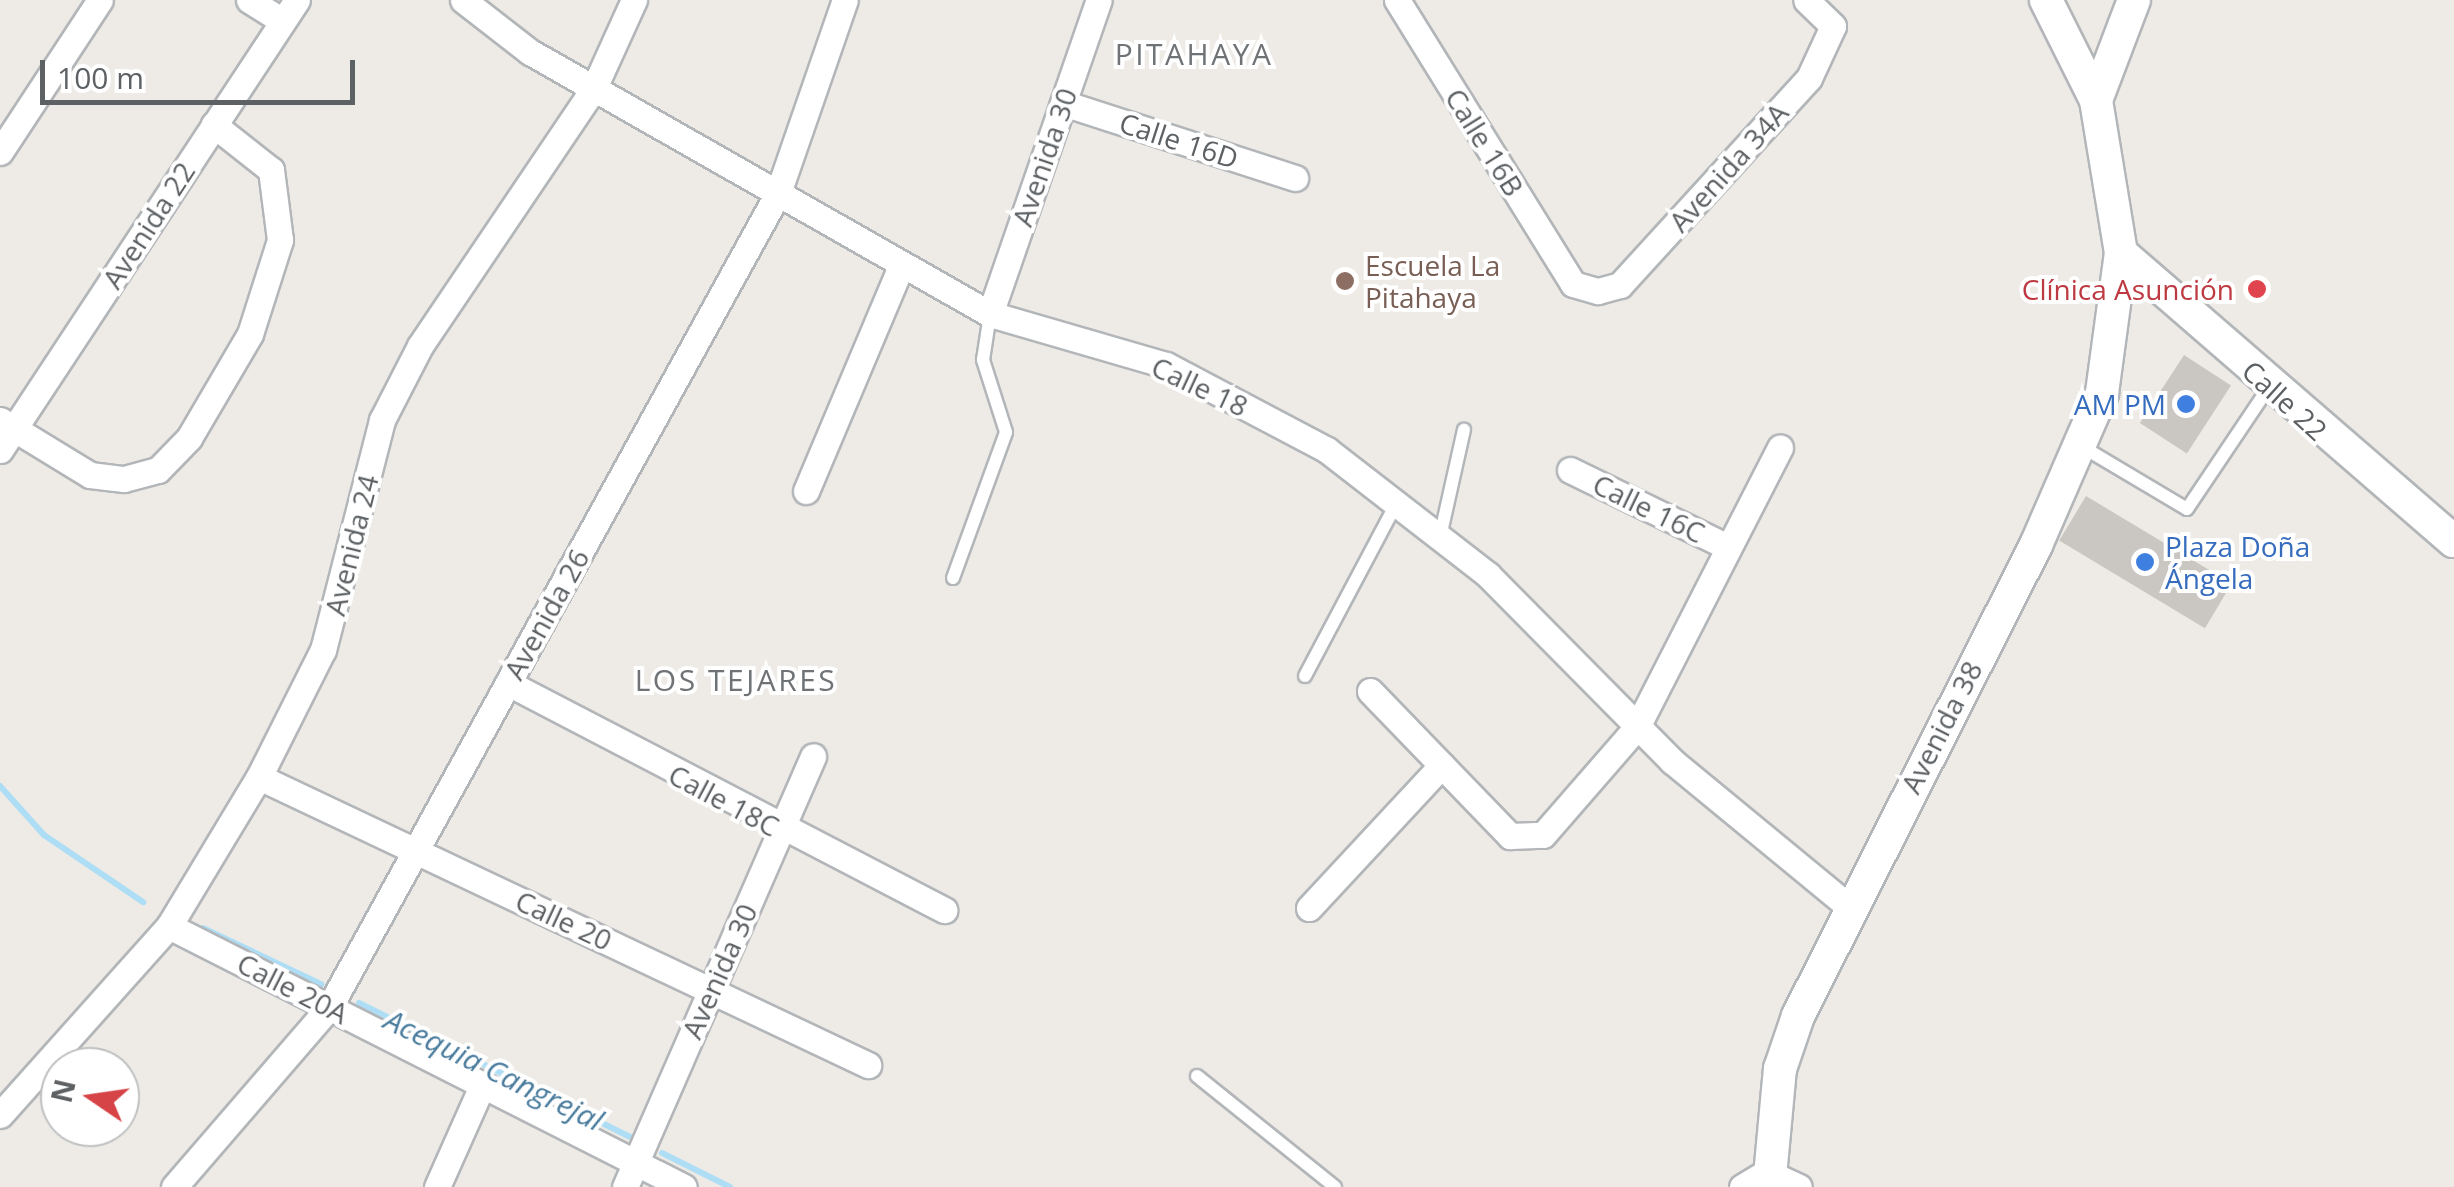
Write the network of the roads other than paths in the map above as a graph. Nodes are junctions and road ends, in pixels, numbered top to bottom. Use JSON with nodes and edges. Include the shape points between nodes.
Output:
{"nodes":[{"id":1,"x":100,"y":0,"type":"edge"},
{"id":2,"x":249,"y":0,"type":"edge"},
{"id":3,"x":463,"y":0,"type":"edge"},
{"id":4,"x":634,"y":0,"type":"edge"},
{"id":5,"x":845,"y":0,"type":"edge"},
{"id":6,"x":1099,"y":0,"type":"edge"},
{"id":7,"x":1397,"y":0,"type":"edge"},
{"id":8,"x":2046,"y":0,"type":"edge"},
{"id":9,"x":2134,"y":0,"type":"edge"},
{"id":10,"x":1810,"y":1,"type":"edge"},
{"id":11,"x":290,"y":10,"type":"edge"},
{"id":12,"x":594,"y":88,"type":"junction"},
{"id":13,"x":2096,"y":100,"type":"junction"},
{"id":14,"x":1063,"y":103,"type":"junction"},
{"id":15,"x":214,"y":125,"type":"junction"},
{"id":16,"x":0,"y":152,"type":"edge"},
{"id":17,"x":1294,"y":178,"type":"dead end"},
{"id":18,"x":778,"y":193,"type":"junction"},
{"id":19,"x":2121,"y":253,"type":"junction"},
{"id":20,"x":902,"y":264,"type":"junction"},
{"id":21,"x":1572,"y":284,"type":"joint"},
{"id":22,"x":990,"y":314,"type":"junction"},
{"id":23,"x":2269,"y":387,"type":"junction"},
{"id":24,"x":1464,"y":430,"type":"dead end"},
{"id":25,"x":5,"y":433,"type":"edge"},
{"id":26,"x":2079,"y":444,"type":"junction"},
{"id":27,"x":1780,"y":447,"type":"dead end"},
{"id":28,"x":1570,"y":470,"type":"dead end"},
{"id":29,"x":806,"y":491,"type":"dead end"},
{"id":30,"x":1396,"y":504,"type":"junction"},
{"id":31,"x":1440,"y":537,"type":"junction"},
{"id":32,"x":2454,"y":541,"type":"edge"},
{"id":33,"x":1728,"y":546,"type":"junction"},
{"id":34,"x":953,"y":578,"type":"dead end"},
{"id":35,"x":1305,"y":676,"type":"dead end"},
{"id":36,"x":508,"y":684,"type":"junction"},
{"id":37,"x":1370,"y":691,"type":"dead end"},
{"id":38,"x":1637,"y":727,"type":"junction"},
{"id":39,"x":813,"y":756,"type":"dead end"},
{"id":40,"x":1442,"y":766,"type":"junction"},
{"id":41,"x":259,"y":777,"type":"junction"},
{"id":42,"x":780,"y":830,"type":"junction"},
{"id":43,"x":416,"y":850,"type":"junction"},
{"id":44,"x":1848,"y":906,"type":"junction"},
{"id":45,"x":1309,"y":908,"type":"dead end"},
{"id":46,"x":944,"y":910,"type":"dead end"},
{"id":47,"x":169,"y":926,"type":"junction"},
{"id":48,"x":712,"y":990,"type":"junction"},
{"id":49,"x":330,"y":1006,"type":"junction"},
{"id":50,"x":868,"y":1065,"type":"dead end"},
{"id":51,"x":1197,"y":1076,"type":"dead end"},
{"id":52,"x":482,"y":1086,"type":"junction"},
{"id":53,"x":0,"y":1116,"type":"edge"},
{"id":54,"x":636,"y":1162,"type":"junction"},
{"id":55,"x":1760,"y":1182,"type":"edge"},
{"id":56,"x":174,"y":1187,"type":"edge"},
{"id":57,"x":437,"y":1187,"type":"edge"},
{"id":58,"x":625,"y":1187,"type":"edge"},
{"id":59,"x":684,"y":1187,"type":"edge"},
{"id":60,"x":1335,"y":1187,"type":"edge"},
{"id":61,"x":1798,"y":1187,"type":"edge"}],
"edges":[{"from":1,"to":16,"type":"street"},
{"from":2,"to":11,"type":"street"},
{"from":3,"to":12,"type":"street","name":"Calle 18"},
{"from":4,"to":12,"type":"street","name":"Avenida 24"},
{"from":5,"to":18,"type":"street","name":"Avenida 26"},
{"from":6,"to":14,"type":"street","name":"Avenida 30"},
{"from":7,"to":21,"type":"street","name":"Calle 16B"},
{"from":8,"to":13,"type":"street"},
{"from":9,"to":13,"type":"street"},
{"from":10,"to":21,"type":"street","name":"Avenida 34A","via":[[1834,38],[1809,78],[1620,285]]},
{"from":11,"to":15,"type":"street","name":"Avenida 22"},
{"from":12,"to":18,"type":"street","name":"Calle 18"},
{"from":12,"to":41,"type":"street","name":"Avenida 24","via":[[420,346],[382,420],[324,650]]},
{"from":13,"to":19,"type":"street","name":"Avenida 38"},
{"from":14,"to":17,"type":"street","name":"Calle 16D"},
{"from":14,"to":22,"type":"street","name":"Avenida 30"},
{"from":15,"to":25,"type":"street","name":"Avenida 22"},
{"from":15,"to":25,"type":"street","via":[[272,170],[280,240],[250,334],[188,438],[158,470],[124,478],[90,474]]},
{"from":18,"to":20,"type":"street","name":"Calle 18"},
{"from":18,"to":36,"type":"street","name":"Avenida 26"},
{"from":19,"to":23,"type":"street","name":"Calle 22"},
{"from":19,"to":26,"type":"street","name":"Avenida 38","via":[[2109,361]]},
{"from":20,"to":22,"type":"street","name":"Calle 18"},
{"from":20,"to":29,"type":"street"},
{"from":22,"to":30,"type":"street","name":"Calle 18","via":[[1166,365],[1326,450]]},
{"from":22,"to":34,"type":"lane","via":[[983,360],[1006,432]]},
{"from":23,"to":26,"type":"lane","via":[[2187,510]]},
{"from":23,"to":32,"type":"street","name":"Calle 22"},
{"from":24,"to":31,"type":"lane"},
{"from":26,"to":44,"type":"street","name":"Avenida 38"},
{"from":27,"to":33,"type":"street"},
{"from":28,"to":33,"type":"street","name":"Calle 16C"},
{"from":30,"to":31,"type":"street","name":"Calle 18"},
{"from":30,"to":35,"type":"lane"},
{"from":31,"to":38,"type":"street","name":"Calle 18"},
{"from":33,"to":38,"type":"street"},
{"from":36,"to":42,"type":"street","name":"Calle 18C"},
{"from":36,"to":43,"type":"street","name":"Avenida 26"},
{"from":37,"to":40,"type":"street"},
{"from":38,"to":40,"type":"street","via":[[1543,835],[1526,839],[1510,836]]},
{"from":38,"to":44,"type":"street","name":"Calle 18","via":[[1758,840]]},
{"from":39,"to":42,"type":"street","name":"Avenida 30"},
{"from":40,"to":45,"type":"street"},
{"from":41,"to":43,"type":"street","name":"Calle 20"},
{"from":41,"to":47,"type":"street","name":"Avenida 24"},
{"from":42,"to":46,"type":"street","name":"Calle 18C"},
{"from":42,"to":48,"type":"street","name":"Avenida 30"},
{"from":43,"to":48,"type":"street","name":"Calle 20"},
{"from":43,"to":49,"type":"street","name":"Avenida 26"},
{"from":44,"to":55,"type":"street","name":"Avenida 38","via":[[1780,1068]]},
{"from":47,"to":49,"type":"street","name":"Calle 20A"},
{"from":47,"to":53,"type":"street","name":"Avenida 24"},
{"from":48,"to":50,"type":"street","name":"Calle 20"},
{"from":48,"to":54,"type":"street","name":"Avenida 30"},
{"from":49,"to":52,"type":"street","name":"Calle 20A"},
{"from":49,"to":56,"type":"street","name":"Avenida 26"},
{"from":51,"to":60,"type":"lane"},
{"from":52,"to":54,"type":"street","name":"Calle 20A"},
{"from":52,"to":57,"type":"street"},
{"from":54,"to":58,"type":"street","name":"Avenida 30"},
{"from":54,"to":59,"type":"street","name":"Calle 20A"},
{"from":55,"to":61,"type":"street"}]}
